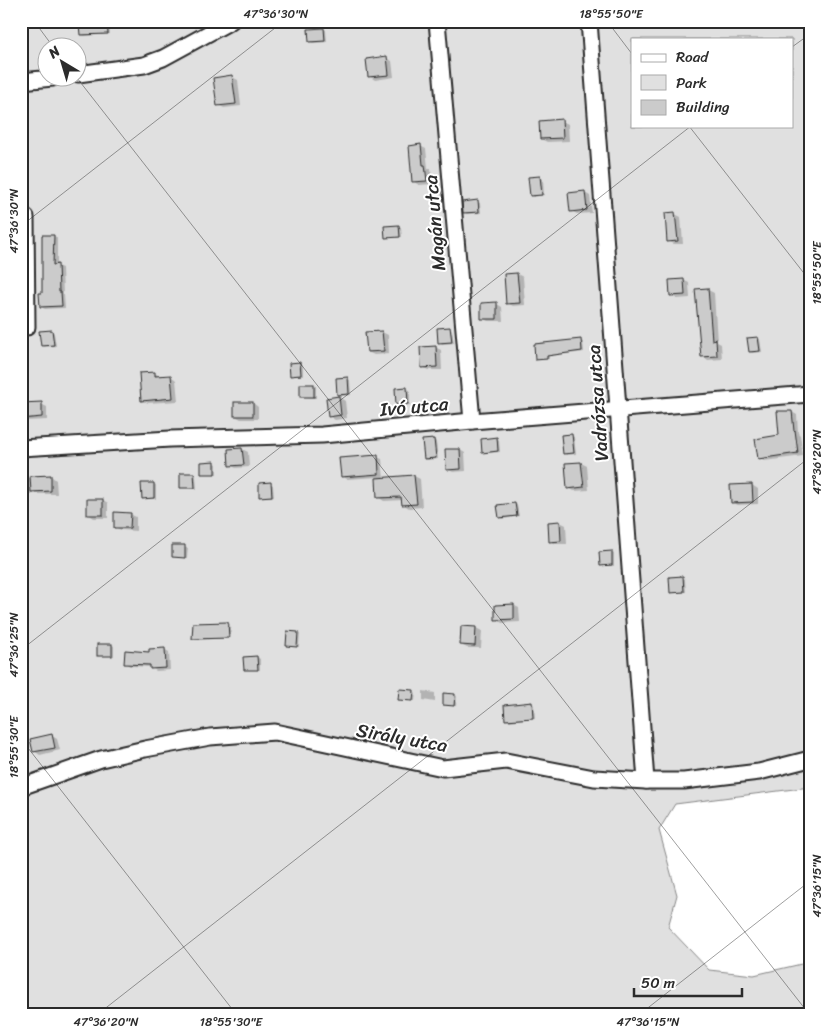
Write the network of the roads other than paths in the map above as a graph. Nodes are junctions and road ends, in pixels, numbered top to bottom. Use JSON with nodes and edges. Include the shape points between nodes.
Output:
{"nodes":[{"id":1,"x":231,"y":21,"type":"edge"},
{"id":2,"x":437,"y":21,"type":"edge"},
{"id":3,"x":589,"y":21,"type":"edge"},
{"id":4,"x":88,"y":73,"type":"edge"},
{"id":5,"x":38,"y":79,"type":"edge"},
{"id":6,"x":21,"y":81,"type":"edge"},
{"id":7,"x":21,"y":216,"type":"edge"},
{"id":8,"x":27,"y":327,"type":"dead end"},
{"id":9,"x":810,"y":394,"type":"edge"},
{"id":10,"x":618,"y":410,"type":"junction"},
{"id":11,"x":472,"y":421,"type":"junction"},
{"id":12,"x":21,"y":448,"type":"edge"},
{"id":13,"x":810,"y":759,"type":"edge"},
{"id":14,"x":646,"y":781,"type":"junction"},
{"id":15,"x":21,"y":787,"type":"edge"}],
"edges":[{"from":1,"to":4,"type":"street","via":[[144,65]]},
{"from":2,"to":11,"type":"street","name":"Magán utca"},
{"from":3,"to":10,"type":"street","name":"Vadrózsa utca"},
{"from":5,"to":6,"type":"street"},
{"from":7,"to":8,"type":"street","via":[[26,217]]},
{"from":9,"to":10,"type":"street","name":"Ivó utca"},
{"from":10,"to":11,"type":"street","name":"Ivó utca"},
{"from":10,"to":14,"type":"street","name":"Vadrózsa utca"},
{"from":11,"to":12,"type":"street","name":"Ivó utca","via":[[322,435],[170,439]]},
{"from":13,"to":14,"type":"street","name":"Sirály utca","via":[[759,772],[684,781]]},
{"from":14,"to":15,"type":"street","name":"Sirály utca","via":[[594,778],[506,761],[443,768],[275,732],[210,737],[145,749],[101,759]]}]}
